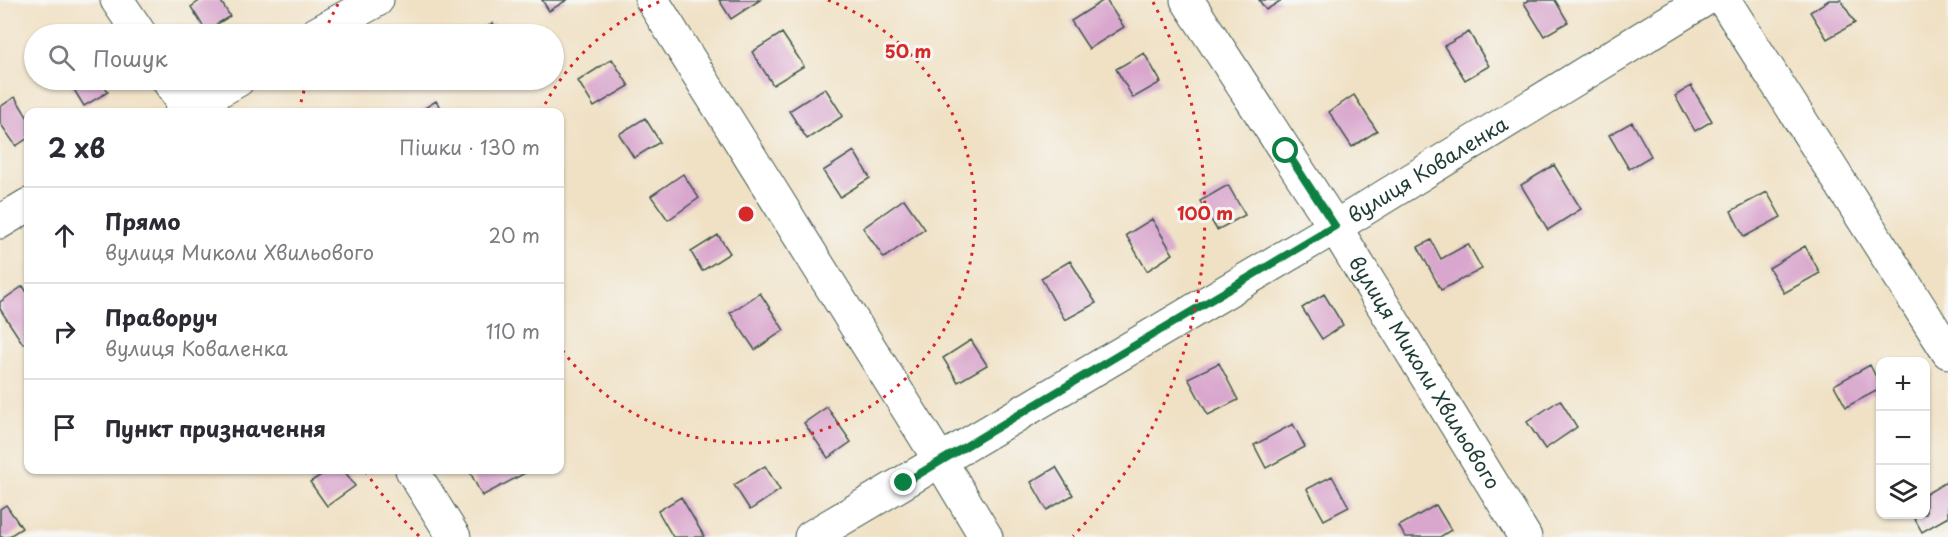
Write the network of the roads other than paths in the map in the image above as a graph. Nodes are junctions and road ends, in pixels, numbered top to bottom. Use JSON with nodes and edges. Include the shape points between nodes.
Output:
{"nodes":[{"id":1,"x":117,"y":0,"type":"edge"},
{"id":2,"x":377,"y":0,"type":"edge"},
{"id":3,"x":652,"y":0,"type":"edge"},
{"id":4,"x":1186,"y":0,"type":"edge"},
{"id":5,"x":1704,"y":0,"type":"edge"},
{"id":6,"x":1724,"y":0,"type":"edge"},
{"id":7,"x":133,"y":24,"type":"edge"},
{"id":8,"x":334,"y":24,"type":"edge"},
{"id":9,"x":174,"y":90,"type":"edge"},
{"id":10,"x":221,"y":90,"type":"edge"},
{"id":11,"x":184,"y":108,"type":"edge"},
{"id":12,"x":191,"y":108,"type":"edge"},
{"id":13,"x":24,"y":207,"type":"edge"},
{"id":14,"x":0,"y":222,"type":"edge"},
{"id":15,"x":1335,"y":226,"type":"junction"},
{"id":16,"x":1948,"y":352,"type":"edge"},
{"id":17,"x":941,"y":462,"type":"junction"},
{"id":18,"x":415,"y":474,"type":"edge"},
{"id":19,"x":454,"y":537,"type":"edge"},
{"id":20,"x":811,"y":537,"type":"edge"},
{"id":21,"x":986,"y":537,"type":"edge"},
{"id":22,"x":1524,"y":537,"type":"edge"}],
"edges":[{"from":1,"to":7,"type":"street"},
{"from":2,"to":8,"type":"street"},
{"from":3,"to":17,"type":"street"},
{"from":4,"to":15,"type":"street","name":"вулиця Миколи Хвильового"},
{"from":5,"to":15,"type":"street","name":"вулиця Коваленка"},
{"from":6,"to":16,"type":"street"},
{"from":9,"to":11,"type":"street"},
{"from":10,"to":12,"type":"street"},
{"from":13,"to":14,"type":"street"},
{"from":15,"to":17,"type":"street","name":"вулиця Коваленка"},
{"from":15,"to":22,"type":"street","name":"вулиця Миколи Хвильового"},
{"from":17,"to":20,"type":"street","name":"вулиця Коваленка"},
{"from":17,"to":21,"type":"street"},
{"from":18,"to":19,"type":"street"}]}
